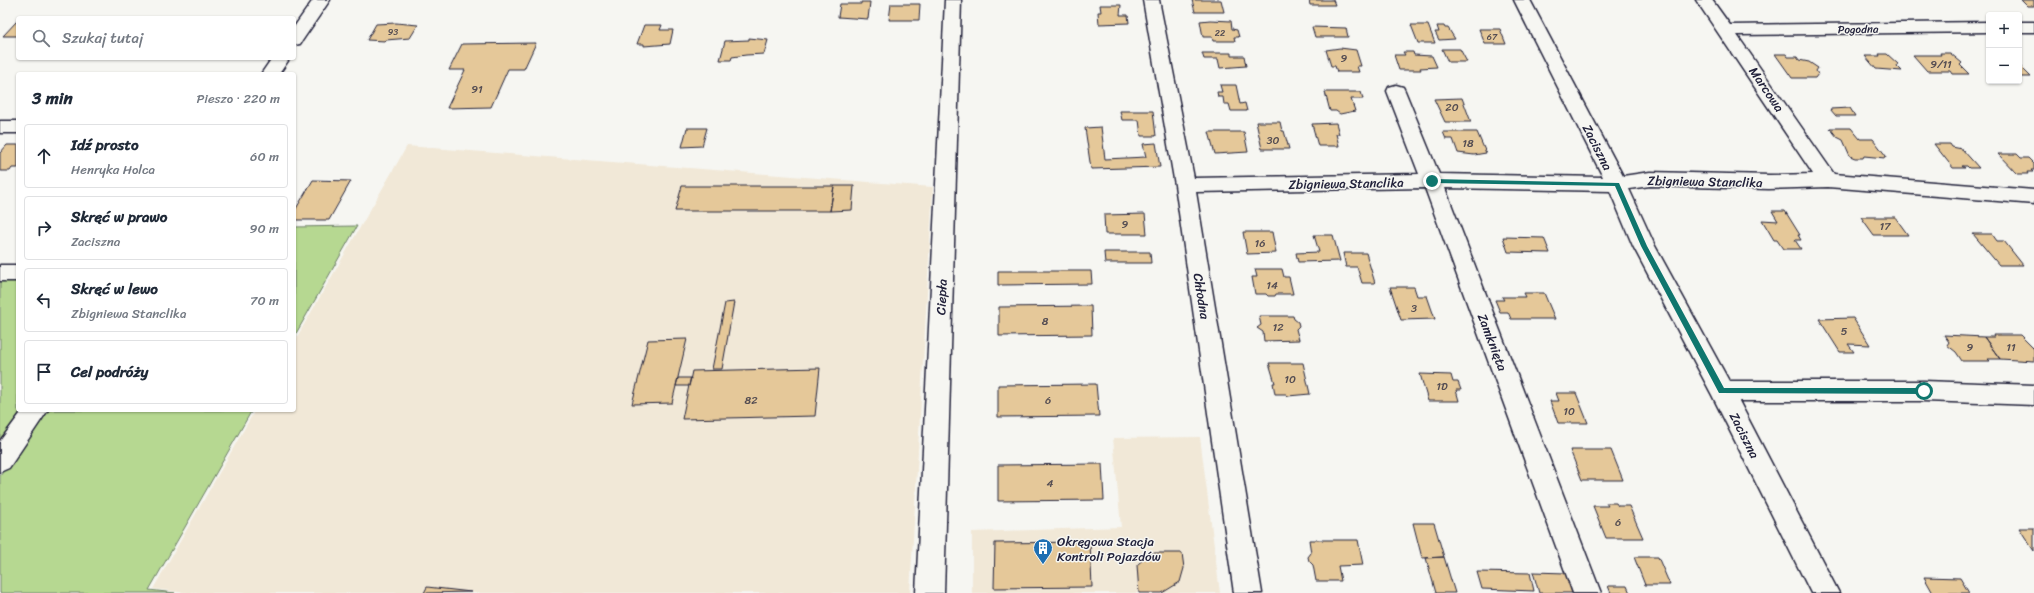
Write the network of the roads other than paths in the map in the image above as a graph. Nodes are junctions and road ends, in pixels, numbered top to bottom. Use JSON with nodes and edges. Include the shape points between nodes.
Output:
{"nodes":[{"id":1,"x":322,"y":0,"type":"edge"},
{"id":2,"x":953,"y":0,"type":"edge"},
{"id":3,"x":1152,"y":0,"type":"edge"},
{"id":4,"x":1522,"y":0,"type":"edge"},
{"id":5,"x":1704,"y":0,"type":"edge"},
{"id":6,"x":1986,"y":27,"type":"edge"},
{"id":7,"x":2022,"y":27,"type":"edge"},
{"id":8,"x":2034,"y":27,"type":"edge"},
{"id":9,"x":1726,"y":30,"type":"junction"},
{"id":10,"x":296,"y":37,"type":"edge"},
{"id":11,"x":280,"y":60,"type":"edge"},
{"id":12,"x":271,"y":72,"type":"edge"},
{"id":13,"x":1396,"y":91,"type":"dead end"},
{"id":14,"x":0,"y":127,"type":"edge"},
{"id":15,"x":16,"y":127,"type":"edge"},
{"id":16,"x":1828,"y":180,"type":"junction"},
{"id":17,"x":1432,"y":181,"type":"junction"},
{"id":18,"x":1617,"y":184,"type":"junction"},
{"id":19,"x":1185,"y":185,"type":"junction"},
{"id":20,"x":2034,"y":197,"type":"edge"},
{"id":21,"x":0,"y":273,"type":"edge"},
{"id":22,"x":16,"y":273,"type":"edge"},
{"id":23,"x":1722,"y":391,"type":"junction"},
{"id":24,"x":2034,"y":395,"type":"edge"},
{"id":25,"x":35,"y":412,"type":"edge"},
{"id":26,"x":0,"y":461,"type":"edge"},
{"id":27,"x":930,"y":593,"type":"edge"},
{"id":28,"x":1248,"y":593,"type":"edge"},
{"id":29,"x":1587,"y":593,"type":"edge"},
{"id":30,"x":1825,"y":593,"type":"edge"}],
"edges":[{"from":1,"to":10,"type":"street"},
{"from":2,"to":27,"type":"street","name":"Ciepła"},
{"from":3,"to":19,"type":"street","name":"Chłodna"},
{"from":4,"to":18,"type":"street","name":"Zaciszna"},
{"from":5,"to":9,"type":"street","name":"Marcowa"},
{"from":6,"to":9,"type":"street","name":"Pogodna"},
{"from":7,"to":8,"type":"street"},
{"from":9,"to":16,"type":"street","name":"Marcowa"},
{"from":11,"to":12,"type":"street"},
{"from":13,"to":17,"type":"street","name":"Zamknięta"},
{"from":14,"to":15,"type":"street"},
{"from":16,"to":18,"type":"street","name":"Zbigniewa Stanclika","via":[[1769,182],[1650,179]]},
{"from":16,"to":20,"type":"street","name":"Zbigniewa Stanclika"},
{"from":17,"to":18,"type":"street","name":"Zbigniewa Stanclika"},
{"from":17,"to":19,"type":"street","name":"Zbigniewa Stanclika"},
{"from":17,"to":29,"type":"street","name":"Zamknięta"},
{"from":18,"to":23,"type":"street","name":"Zaciszna","via":[[1644,246]]},
{"from":19,"to":28,"type":"street","name":"Chłodna"},
{"from":21,"to":22,"type":"street"},
{"from":23,"to":24,"type":"street","via":[[1916,391]]},
{"from":23,"to":30,"type":"street","name":"Zaciszna"},
{"from":25,"to":26,"type":"street"}]}
